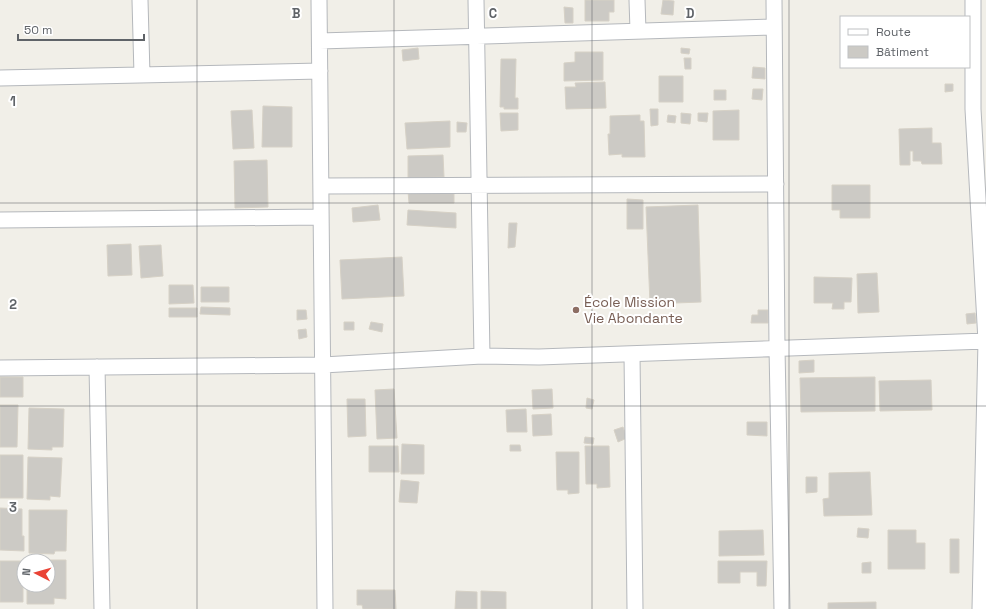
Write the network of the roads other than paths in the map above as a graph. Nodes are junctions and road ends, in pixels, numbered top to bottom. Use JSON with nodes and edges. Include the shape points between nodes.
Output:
{"nodes":[{"id":1,"x":140,"y":0,"type":"edge"},
{"id":2,"x":319,"y":0,"type":"edge"},
{"id":3,"x":476,"y":0,"type":"edge"},
{"id":4,"x":637,"y":0,"type":"edge"},
{"id":5,"x":774,"y":0,"type":"edge"},
{"id":6,"x":972,"y":0,"type":"edge"},
{"id":7,"x":774,"y":27,"type":"junction"},
{"id":8,"x":638,"y":31,"type":"junction"},
{"id":9,"x":477,"y":36,"type":"junction"},
{"id":10,"x":320,"y":41,"type":"junction"},
{"id":11,"x":320,"y":70,"type":"junction"},
{"id":12,"x":142,"y":75,"type":"junction"},
{"id":13,"x":0,"y":78,"type":"edge"},
{"id":14,"x":776,"y":184,"type":"junction"},
{"id":15,"x":479,"y":185,"type":"junction"},
{"id":16,"x":321,"y":186,"type":"junction"},
{"id":17,"x":322,"y":217,"type":"junction"},
{"id":18,"x":0,"y":220,"type":"edge"},
{"id":19,"x":986,"y":341,"type":"edge"},
{"id":20,"x":777,"y":348,"type":"junction"},
{"id":21,"x":632,"y":354,"type":"junction"},
{"id":22,"x":482,"y":356,"type":"junction"},
{"id":23,"x":323,"y":365,"type":"junction"},
{"id":24,"x":97,"y":367,"type":"junction"},
{"id":25,"x":0,"y":368,"type":"edge"},
{"id":26,"x":102,"y":609,"type":"edge"},
{"id":27,"x":325,"y":609,"type":"edge"},
{"id":28,"x":636,"y":609,"type":"edge"},
{"id":29,"x":782,"y":609,"type":"edge"},
{"id":30,"x":980,"y":609,"type":"edge"}],
"edges":[{"from":1,"to":12,"type":"street"},
{"from":2,"to":10,"type":"street"},
{"from":3,"to":9,"type":"street"},
{"from":4,"to":8,"type":"street"},
{"from":5,"to":7,"type":"street"},
{"from":6,"to":19,"type":"street","via":[[973,108]]},
{"from":7,"to":8,"type":"street"},
{"from":7,"to":14,"type":"street"},
{"from":8,"to":9,"type":"street"},
{"from":9,"to":10,"type":"street"},
{"from":9,"to":15,"type":"street"},
{"from":10,"to":11,"type":"street"},
{"from":11,"to":12,"type":"street"},
{"from":11,"to":16,"type":"street"},
{"from":12,"to":13,"type":"street"},
{"from":14,"to":15,"type":"street"},
{"from":14,"to":20,"type":"street"},
{"from":15,"to":16,"type":"street"},
{"from":15,"to":22,"type":"street"},
{"from":16,"to":17,"type":"street"},
{"from":17,"to":18,"type":"street"},
{"from":17,"to":23,"type":"street"},
{"from":19,"to":20,"type":"street"},
{"from":19,"to":30,"type":"street"},
{"from":20,"to":21,"type":"street"},
{"from":20,"to":29,"type":"street"},
{"from":21,"to":22,"type":"street"},
{"from":21,"to":28,"type":"street"},
{"from":22,"to":23,"type":"street"},
{"from":23,"to":24,"type":"street"},
{"from":23,"to":27,"type":"street"},
{"from":24,"to":25,"type":"street"},
{"from":24,"to":26,"type":"street"}]}
